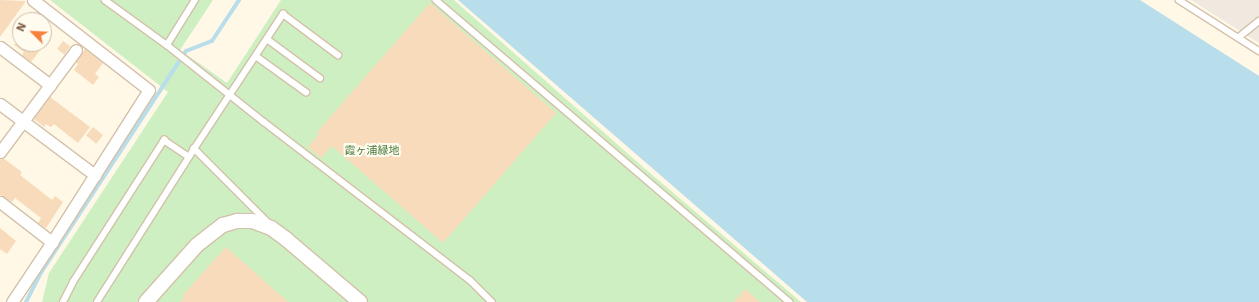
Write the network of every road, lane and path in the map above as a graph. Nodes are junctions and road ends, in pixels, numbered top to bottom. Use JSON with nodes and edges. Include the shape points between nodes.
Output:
{"nodes":[{"id":1,"x":33,"y":0,"type":"edge"},
{"id":2,"x":104,"y":0,"type":"edge"},
{"id":3,"x":195,"y":0,"type":"edge"},
{"id":4,"x":436,"y":0,"type":"edge"},
{"id":5,"x":1179,"y":0,"type":"edge"},
{"id":6,"x":1259,"y":21,"type":"edge"},
{"id":7,"x":1238,"y":38,"type":"junction"},
{"id":8,"x":267,"y":39,"type":"junction"},
{"id":9,"x":167,"y":45,"type":"junction"},
{"id":10,"x":0,"y":47,"type":"edge"},
{"id":11,"x":76,"y":50,"type":"dead end"},
{"id":12,"x":1259,"y":51,"type":"edge"},
{"id":13,"x":338,"y":55,"type":"dead end"},
{"id":14,"x":256,"y":56,"type":"junction"},
{"id":15,"x":320,"y":78,"type":"dead end"},
{"id":16,"x":50,"y":85,"type":"junction"},
{"id":17,"x":306,"y":92,"type":"dead end"},
{"id":18,"x":227,"y":93,"type":"junction"},
{"id":19,"x":0,"y":104,"type":"edge"},
{"id":20,"x":23,"y":121,"type":"junction"},
{"id":21,"x":194,"y":149,"type":"junction"},
{"id":22,"x":0,"y":152,"type":"edge"},
{"id":23,"x":189,"y":157,"type":"junction"},
{"id":24,"x":95,"y":176,"type":"junction"},
{"id":25,"x":0,"y":202,"type":"edge"},
{"id":26,"x":280,"y":234,"type":"junction"},
{"id":27,"x":52,"y":242,"type":"junction"},
{"id":28,"x":490,"y":301,"type":"edge"},
{"id":29,"x":12,"y":302,"type":"edge"},
{"id":30,"x":63,"y":302,"type":"edge"},
{"id":31,"x":97,"y":302,"type":"edge"},
{"id":32,"x":146,"y":302,"type":"edge"},
{"id":33,"x":360,"y":302,"type":"edge"},
{"id":34,"x":790,"y":302,"type":"edge"}],
"edges":[{"from":1,"to":24,"type":"street","via":[[150,90]]},
{"from":2,"to":9,"type":"lane"},
{"from":3,"to":9,"type":"lane"},
{"from":4,"to":34,"type":"lane"},
{"from":5,"to":7,"type":"lane"},
{"from":6,"to":7,"type":"lane"},
{"from":7,"to":12,"type":"lane"},
{"from":8,"to":13,"type":"lane","via":[[283,14]]},
{"from":8,"to":14,"type":"lane"},
{"from":8,"to":15,"type":"lane"},
{"from":9,"to":18,"type":"lane"},
{"from":10,"to":16,"type":"street"},
{"from":11,"to":16,"type":"street"},
{"from":14,"to":17,"type":"lane"},
{"from":14,"to":18,"type":"lane"},
{"from":16,"to":20,"type":"street"},
{"from":18,"to":21,"type":"lane"},
{"from":18,"to":28,"type":"lane","via":[[470,280]]},
{"from":19,"to":20,"type":"street"},
{"from":20,"to":22,"type":"street"},
{"from":20,"to":24,"type":"street"},
{"from":21,"to":23,"type":"lane"},
{"from":21,"to":26,"type":"lane"},
{"from":23,"to":30,"type":"lane","via":[[164,140],[73,282]]},
{"from":23,"to":31,"type":"lane"},
{"from":24,"to":27,"type":"street"},
{"from":25,"to":27,"type":"street"},
{"from":26,"to":32,"type":"street","via":[[252,221],[237,221],[223,225],[197,245]]},
{"from":26,"to":33,"type":"street"},
{"from":27,"to":29,"type":"street"}]}
